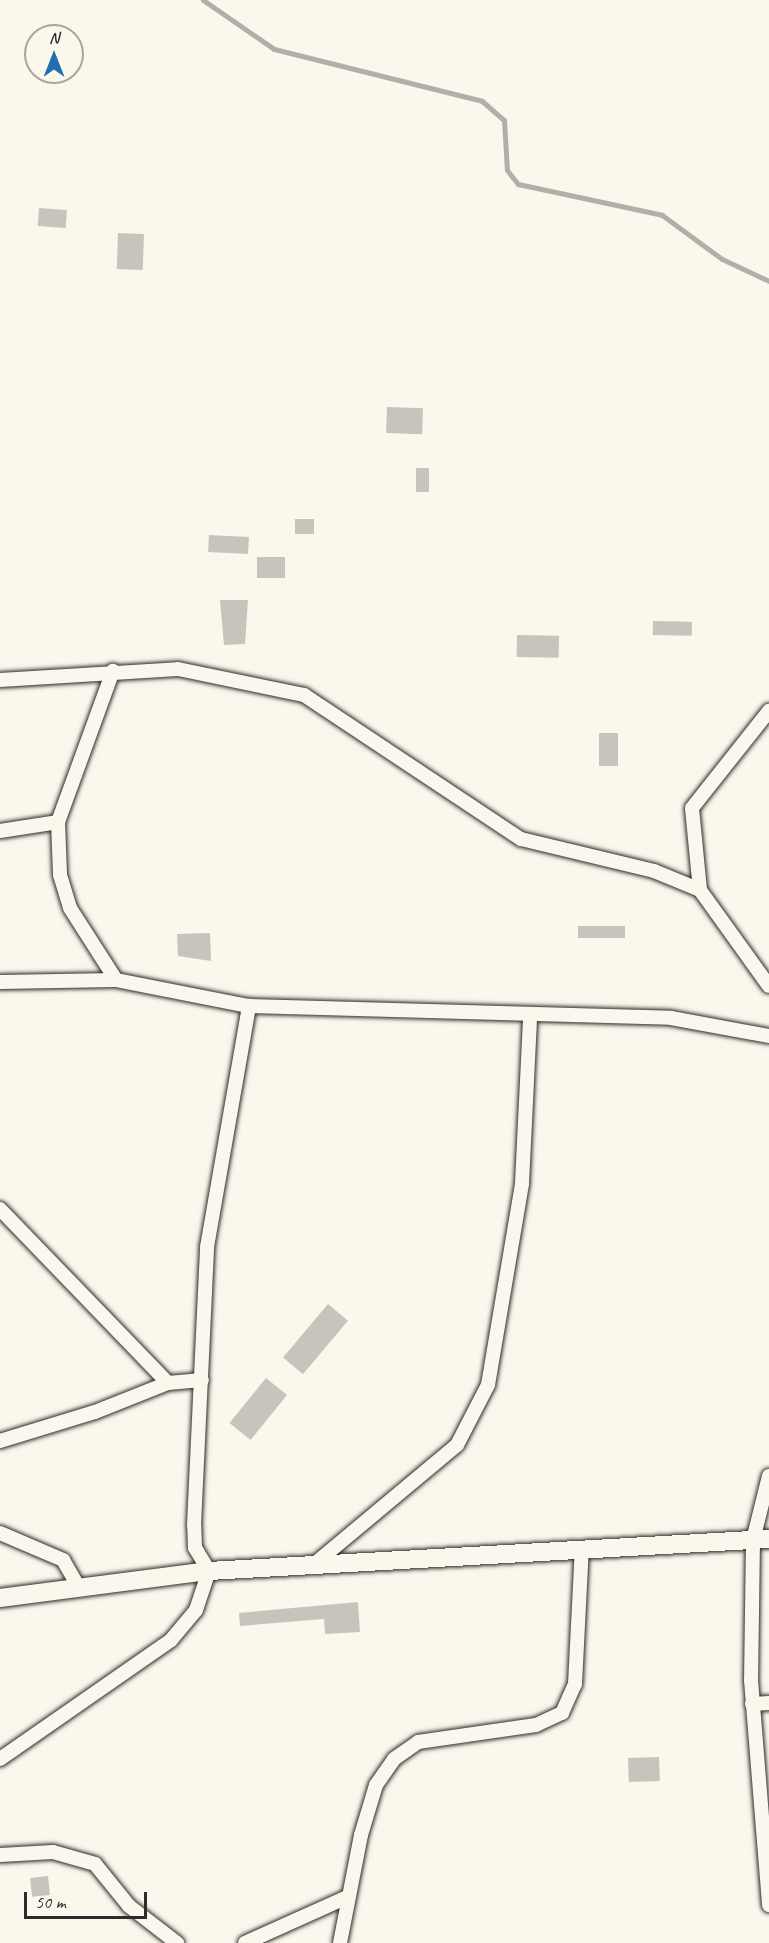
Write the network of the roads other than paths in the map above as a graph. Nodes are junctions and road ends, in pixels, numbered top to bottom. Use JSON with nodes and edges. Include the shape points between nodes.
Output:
{"nodes":[{"id":1,"x":113,"y":671,"type":"junction"},
{"id":2,"x":0,"y":680,"type":"edge"},
{"id":3,"x":769,"y":711,"type":"edge"},
{"id":4,"x":58,"y":822,"type":"junction"},
{"id":5,"x":0,"y":831,"type":"edge"},
{"id":6,"x":700,"y":890,"type":"junction"},
{"id":7,"x":116,"y":980,"type":"junction"},
{"id":8,"x":0,"y":982,"type":"edge"},
{"id":9,"x":769,"y":986,"type":"edge"},
{"id":10,"x":249,"y":1006,"type":"junction"},
{"id":11,"x":531,"y":1018,"type":"junction"},
{"id":12,"x":769,"y":1036,"type":"edge"},
{"id":13,"x":0,"y":1209,"type":"edge"},
{"id":14,"x":202,"y":1380,"type":"junction"},
{"id":15,"x":168,"y":1383,"type":"junction"},
{"id":16,"x":0,"y":1441,"type":"edge"},
{"id":17,"x":769,"y":1476,"type":"edge"},
{"id":18,"x":0,"y":1533,"type":"edge"},
{"id":19,"x":761,"y":1539,"type":"edge"},
{"id":20,"x":582,"y":1548,"type":"junction"},
{"id":21,"x":311,"y":1567,"type":"junction"},
{"id":22,"x":209,"y":1572,"type":"junction"},
{"id":23,"x":79,"y":1588,"type":"junction"},
{"id":24,"x":0,"y":1598,"type":"edge"},
{"id":25,"x":769,"y":1703,"type":"edge"},
{"id":26,"x":752,"y":1704,"type":"junction"},
{"id":27,"x":0,"y":1760,"type":"edge"},
{"id":28,"x":0,"y":1855,"type":"edge"},
{"id":29,"x":345,"y":1898,"type":"junction"},
{"id":30,"x":769,"y":1905,"type":"edge"},
{"id":31,"x":177,"y":1943,"type":"edge"},
{"id":32,"x":245,"y":1943,"type":"edge"},
{"id":33,"x":340,"y":1943,"type":"edge"}],
"edges":[{"from":1,"to":2,"type":"street"},
{"from":1,"to":4,"type":"street"},
{"from":1,"to":6,"type":"street","via":[[178,669],[304,695],[521,839],[654,871]]},
{"from":3,"to":6,"type":"street","via":[[692,808]]},
{"from":4,"to":5,"type":"street"},
{"from":4,"to":7,"type":"street","via":[[60,875],[70,908]]},
{"from":6,"to":9,"type":"street"},
{"from":7,"to":8,"type":"street"},
{"from":7,"to":10,"type":"street"},
{"from":10,"to":11,"type":"street"},
{"from":10,"to":14,"type":"street","via":[[207,1247]]},
{"from":11,"to":12,"type":"street","via":[[671,1018]]},
{"from":11,"to":21,"type":"street","via":[[522,1183],[488,1385],[457,1444]]},
{"from":13,"to":15,"type":"street"},
{"from":14,"to":15,"type":"street"},
{"from":14,"to":22,"type":"street","via":[[194,1526],[195,1548]]},
{"from":15,"to":16,"type":"street","via":[[95,1412]]},
{"from":17,"to":19,"type":"street"},
{"from":18,"to":23,"type":"street","via":[[63,1560]]},
{"from":19,"to":20,"type":"street"},
{"from":19,"to":26,"type":"street"},
{"from":20,"to":21,"type":"street"},
{"from":20,"to":29,"type":"street","via":[[575,1684],[562,1713],[536,1725],[418,1742],[394,1759],[376,1785]]},
{"from":21,"to":22,"type":"street"},
{"from":22,"to":23,"type":"street"},
{"from":22,"to":27,"type":"street","via":[[196,1610],[171,1640]]},
{"from":23,"to":24,"type":"street"},
{"from":25,"to":26,"type":"street"},
{"from":26,"to":30,"type":"street"},
{"from":28,"to":31,"type":"street","via":[[52,1852],[95,1864],[129,1906]]},
{"from":29,"to":32,"type":"street"},
{"from":29,"to":33,"type":"street"}]}
